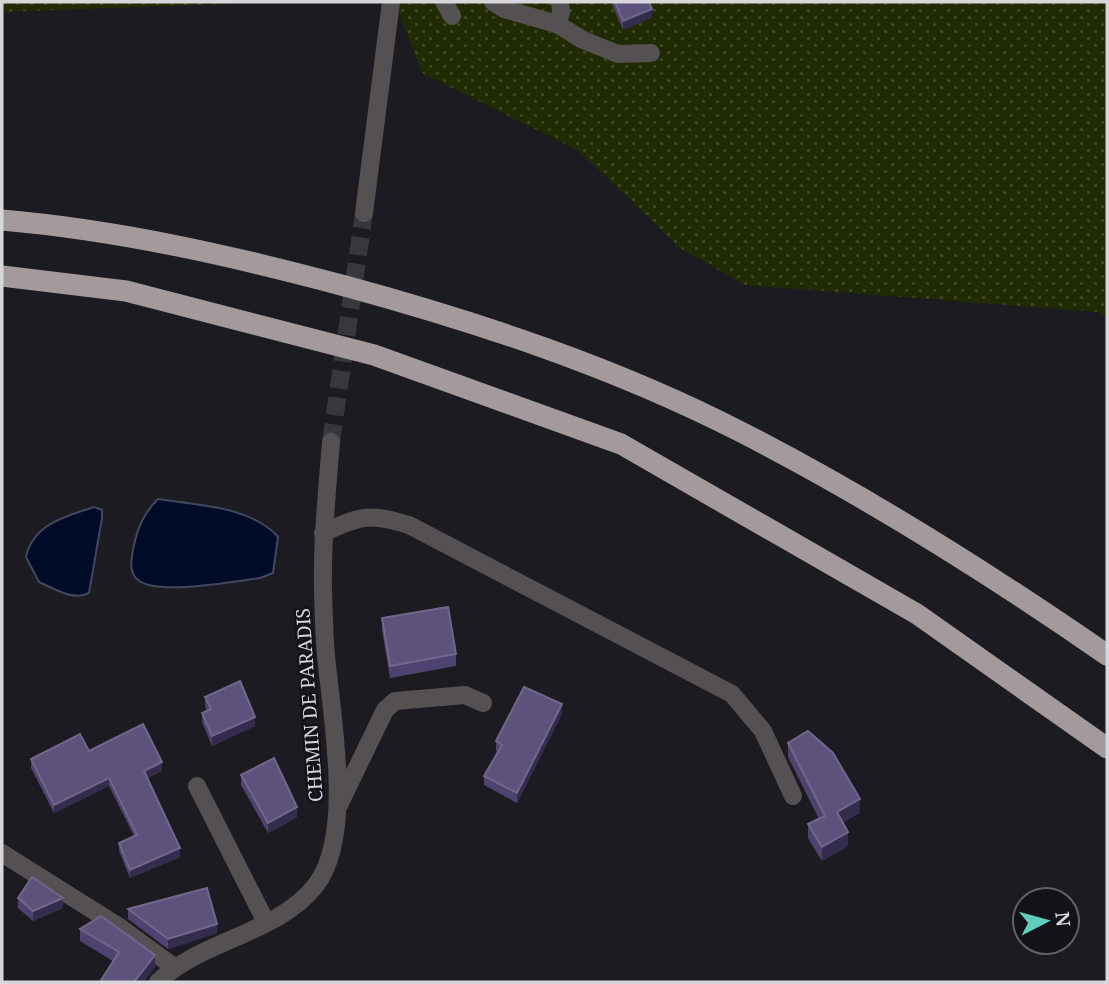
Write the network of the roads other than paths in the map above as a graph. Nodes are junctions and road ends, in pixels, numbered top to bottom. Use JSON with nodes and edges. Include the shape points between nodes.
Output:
{"nodes":[{"id":1,"x":391,"y":2,"type":"edge"},
{"id":2,"x":493,"y":2,"type":"edge"},
{"id":3,"x":560,"y":2,"type":"edge"},
{"id":4,"x":556,"y":24,"type":"junction"},
{"id":5,"x":651,"y":53,"type":"dead end"},
{"id":6,"x":364,"y":213,"type":"tunnel mouth"},
{"id":7,"x":2,"y":220,"type":"edge"},
{"id":8,"x":2,"y":276,"type":"edge"},
{"id":9,"x":331,"y":442,"type":"tunnel mouth"},
{"id":10,"x":323,"y":533,"type":"junction"},
{"id":11,"x":1107,"y":654,"type":"edge"},
{"id":12,"x":483,"y":703,"type":"dead end"},
{"id":13,"x":1107,"y":748,"type":"edge"},
{"id":14,"x":197,"y":786,"type":"dead end"},
{"id":15,"x":793,"y":796,"type":"dead end"},
{"id":16,"x":337,"y":808,"type":"junction"},
{"id":17,"x":2,"y":853,"type":"edge"},
{"id":18,"x":266,"y":922,"type":"junction"},
{"id":19,"x":174,"y":967,"type":"junction"},
{"id":20,"x":158,"y":982,"type":"edge"}],
"edges":[{"from":1,"to":6,"type":"street"},
{"from":2,"to":4,"type":"street"},
{"from":3,"to":4,"type":"street"},
{"from":4,"to":5,"type":"street","via":[[618,54]]},
{"from":7,"to":11,"type":"highway","via":[[154,242],[275,267],[526,340],[740,431],[963,559]]},
{"from":8,"to":13,"type":"highway","via":[[126,291],[374,355],[621,444],[917,614]]},
{"from":9,"to":10,"type":"street","name":"CHEMIN DE PARADIS"},
{"from":10,"to":15,"type":"street","via":[[377,515],[409,525],[732,694],[763,731]]},
{"from":10,"to":16,"type":"street","name":"CHEMIN DE PARADIS","via":[[326,662]]},
{"from":12,"to":16,"type":"street","via":[[465,695],[395,701],[385,710]]},
{"from":14,"to":18,"type":"street"},
{"from":16,"to":18,"type":"street","name":"CHEMIN DE PARADIS","via":[[331,853],[316,885]]},
{"from":17,"to":19,"type":"street"},
{"from":18,"to":19,"type":"street","name":"CHEMIN DE PARADIS"},
{"from":19,"to":20,"type":"street","name":"CHEMIN DE PARADIS"}]}
